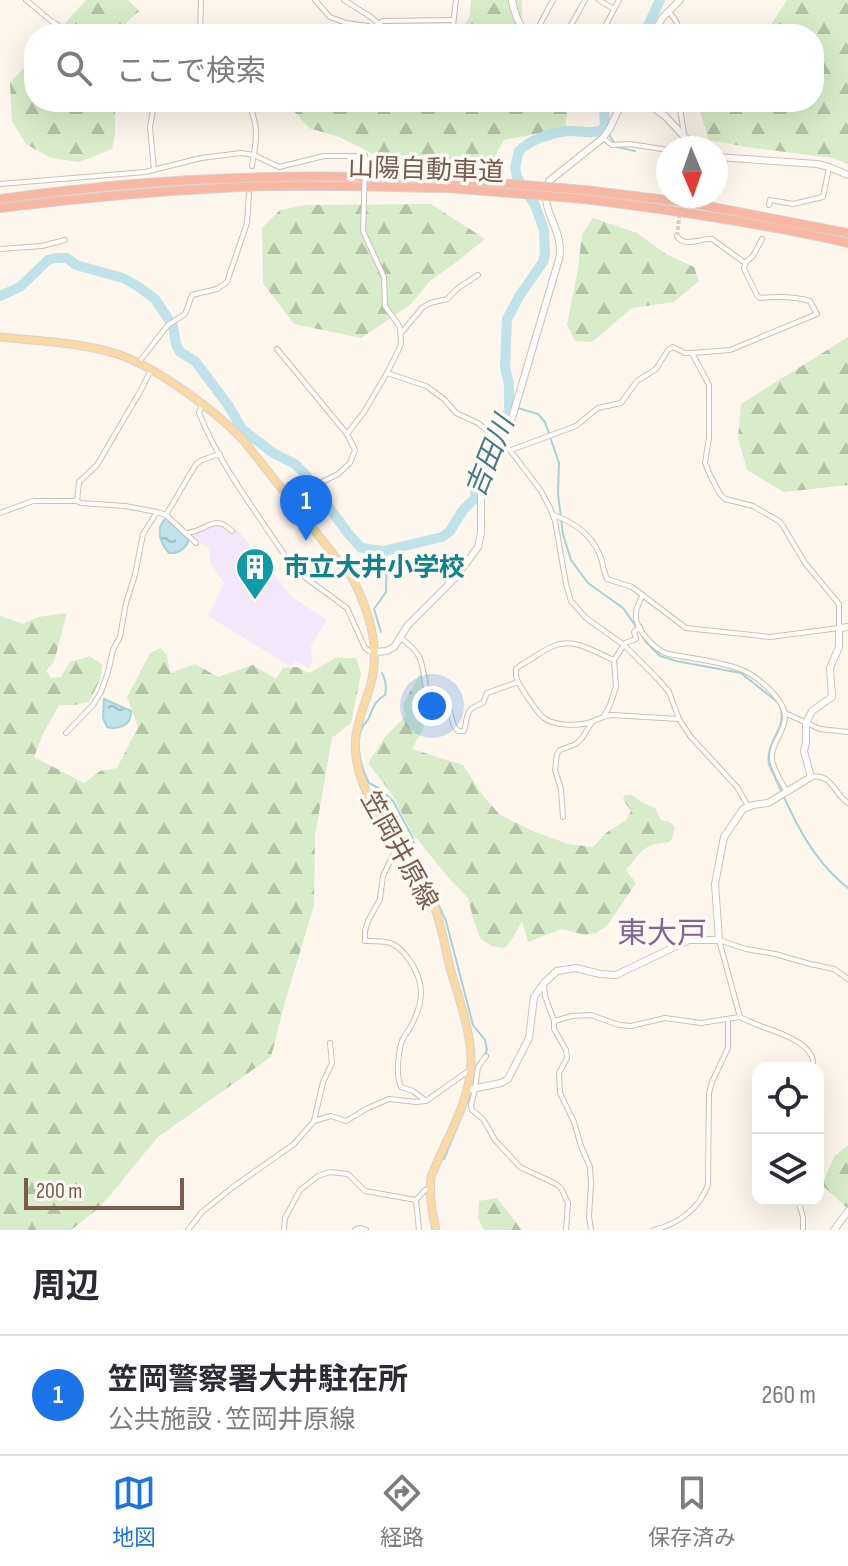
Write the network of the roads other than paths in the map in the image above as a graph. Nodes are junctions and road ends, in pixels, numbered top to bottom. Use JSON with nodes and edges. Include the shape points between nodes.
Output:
{"nodes":[{"id":1,"x":26,"y":0,"type":"edge"},
{"id":2,"x":201,"y":0,"type":"edge"},
{"id":3,"x":315,"y":0,"type":"edge"},
{"id":4,"x":456,"y":0,"type":"edge"},
{"id":5,"x":512,"y":0,"type":"edge"},
{"id":6,"x":553,"y":0,"type":"edge"},
{"id":7,"x":585,"y":0,"type":"edge"},
{"id":8,"x":599,"y":0,"type":"edge"},
{"id":9,"x":619,"y":0,"type":"edge"},
{"id":10,"x":680,"y":0,"type":"edge"},
{"id":11,"x":346,"y":1,"type":"edge"},
{"id":12,"x":614,"y":9,"type":"junction"},
{"id":13,"x":668,"y":10,"type":"junction"},
{"id":14,"x":453,"y":20,"type":"junction"},
{"id":15,"x":379,"y":23,"type":"joint"},
{"id":16,"x":56,"y":24,"type":"edge"},
{"id":17,"x":200,"y":24,"type":"edge"},
{"id":18,"x":353,"y":24,"type":"edge"},
{"id":19,"x":453,"y":24,"type":"edge"},
{"id":20,"x":518,"y":24,"type":"edge"},
{"id":21,"x":540,"y":24,"type":"edge"},
{"id":22,"x":572,"y":24,"type":"edge"},
{"id":23,"x":606,"y":24,"type":"edge"},
{"id":24,"x":659,"y":24,"type":"edge"},
{"id":25,"x":677,"y":24,"type":"edge"},
{"id":26,"x":153,"y":112,"type":"edge"},
{"id":27,"x":251,"y":112,"type":"edge"},
{"id":28,"x":617,"y":112,"type":"edge"},
{"id":29,"x":660,"y":112,"type":"edge"},
{"id":30,"x":681,"y":112,"type":"edge"},
{"id":31,"x":684,"y":136,"type":"joint"},
{"id":32,"x":603,"y":138,"type":"junction"},
{"id":33,"x":656,"y":149,"type":"edge"},
{"id":34,"x":254,"y":155,"type":"junction"},
{"id":35,"x":728,"y":158,"type":"edge"},
{"id":36,"x":252,"y":166,"type":"dead end"},
{"id":37,"x":829,"y":167,"type":"junction"},
{"id":38,"x":154,"y":170,"type":"junction"},
{"id":39,"x":848,"y":175,"type":"edge"},
{"id":40,"x":0,"y":184,"type":"edge"},
{"id":41,"x":448,"y":184,"type":"junction"},
{"id":42,"x":249,"y":194,"type":"dead end"},
{"id":43,"x":585,"y":194,"type":"junction"},
{"id":44,"x":0,"y":199,"type":"edge"},
{"id":45,"x":769,"y":205,"type":"dead end"},
{"id":46,"x":0,"y":208,"type":"edge"},
{"id":47,"x":848,"y":233,"type":"edge"},
{"id":48,"x":677,"y":236,"type":"dead end"},
{"id":49,"x":762,"y":239,"type":"dead end"},
{"id":50,"x":65,"y":240,"type":"dead end"},
{"id":51,"x":848,"y":243,"type":"edge"},
{"id":52,"x":0,"y":249,"type":"edge"},
{"id":53,"x":745,"y":263,"type":"junction"},
{"id":54,"x":478,"y":275,"type":"dead end"},
{"id":55,"x":401,"y":334,"type":"junction"},
{"id":56,"x":0,"y":337,"type":"edge"},
{"id":57,"x":277,"y":349,"type":"dead end"},
{"id":58,"x":692,"y":353,"type":"junction"},
{"id":59,"x":139,"y":362,"type":"junction"},
{"id":60,"x":151,"y":370,"type":"junction"},
{"id":61,"x":387,"y":373,"type":"junction"},
{"id":62,"x":202,"y":405,"type":"junction"},
{"id":63,"x":347,"y":434,"type":"junction"},
{"id":64,"x":495,"y":438,"type":"junction"},
{"id":65,"x":510,"y":450,"type":"junction"},
{"id":66,"x":220,"y":454,"type":"junction"},
{"id":67,"x":77,"y":501,"type":"junction"},
{"id":68,"x":293,"y":501,"type":"junction"},
{"id":69,"x":157,"y":512,"type":"junction"},
{"id":70,"x":0,"y":513,"type":"edge"},
{"id":71,"x":166,"y":515,"type":"junction"},
{"id":72,"x":555,"y":516,"type":"junction"},
{"id":73,"x":232,"y":531,"type":"dead end"},
{"id":74,"x":185,"y":533,"type":"junction"},
{"id":75,"x":196,"y":543,"type":"dead end"},
{"id":76,"x":643,"y":595,"type":"junction"},
{"id":77,"x":848,"y":627,"type":"edge"},
{"id":78,"x":839,"y":628,"type":"junction"},
{"id":79,"x":639,"y":629,"type":"junction"},
{"id":80,"x":401,"y":638,"type":"junction"},
{"id":81,"x":624,"y":645,"type":"junction"},
{"id":82,"x":375,"y":652,"type":"junction"},
{"id":83,"x":614,"y":660,"type":"junction"},
{"id":84,"x":518,"y":682,"type":"junction"},
{"id":85,"x":785,"y":713,"type":"junction"},
{"id":86,"x":604,"y":716,"type":"junction"},
{"id":87,"x":679,"y":719,"type":"junction"},
{"id":88,"x":592,"y":722,"type":"junction"},
{"id":89,"x":806,"y":723,"type":"junction"},
{"id":90,"x":848,"y":732,"type":"edge"},
{"id":91,"x":66,"y":733,"type":"dead end"},
{"id":92,"x":811,"y":777,"type":"junction"},
{"id":93,"x":784,"y":794,"type":"junction"},
{"id":94,"x":848,"y":803,"type":"edge"},
{"id":95,"x":748,"y":806,"type":"junction"},
{"id":96,"x":563,"y":817,"type":"dead end"},
{"id":97,"x":387,"y":827,"type":"junction"},
{"id":98,"x":719,"y":940,"type":"junction"},
{"id":99,"x":848,"y":979,"type":"edge"},
{"id":100,"x":544,"y":983,"type":"junction"},
{"id":101,"x":740,"y":1017,"type":"junction"},
{"id":102,"x":728,"y":1020,"type":"junction"},
{"id":103,"x":554,"y":1021,"type":"junction"},
{"id":104,"x":330,"y":1043,"type":"dead end"},
{"id":105,"x":486,"y":1056,"type":"dead end"},
{"id":106,"x":813,"y":1062,"type":"edge"},
{"id":107,"x":470,"y":1070,"type":"junction"},
{"id":108,"x":471,"y":1090,"type":"junction"},
{"id":109,"x":426,"y":1101,"type":"junction"},
{"id":110,"x":314,"y":1121,"type":"junction"},
{"id":111,"x":430,"y":1188,"type":"junction"},
{"id":112,"x":416,"y":1200,"type":"junction"},
{"id":113,"x":800,"y":1206,"type":"edge"},
{"id":114,"x":848,"y":1211,"type":"edge"},
{"id":115,"x":188,"y":1230,"type":"edge"},
{"id":116,"x":284,"y":1230,"type":"edge"},
{"id":117,"x":355,"y":1230,"type":"edge"},
{"id":118,"x":366,"y":1230,"type":"edge"},
{"id":119,"x":419,"y":1230,"type":"edge"},
{"id":120,"x":436,"y":1230,"type":"edge"},
{"id":121,"x":566,"y":1230,"type":"edge"},
{"id":122,"x":591,"y":1230,"type":"edge"},
{"id":123,"x":654,"y":1230,"type":"edge"},
{"id":124,"x":803,"y":1230,"type":"edge"},
{"id":125,"x":834,"y":1230,"type":"edge"}],
"edges":[{"from":1,"to":16,"type":"street"},
{"from":2,"to":17,"type":"street"},
{"from":3,"to":18,"type":"street","via":[[330,17]]},
{"from":4,"to":14,"type":"street"},
{"from":5,"to":20,"type":"main road"},
{"from":6,"to":21,"type":"street"},
{"from":7,"to":22,"type":"street"},
{"from":8,"to":12,"type":"street"},
{"from":9,"to":12,"type":"street"},
{"from":10,"to":13,"type":"main road"},
{"from":11,"to":15,"type":"street"},
{"from":12,"to":23,"type":"street"},
{"from":13,"to":24,"type":"main road"},
{"from":13,"to":25,"type":"street"},
{"from":14,"to":15,"type":"street"},
{"from":14,"to":19,"type":"street"},
{"from":26,"to":38,"type":"street"},
{"from":27,"to":34,"type":"street"},
{"from":28,"to":32,"type":"main road"},
{"from":29,"to":31,"type":"main road"},
{"from":30,"to":31,"type":"street"},
{"from":32,"to":33,"type":"street"},
{"from":32,"to":64,"type":"main road","via":[[549,181],[544,192],[561,250],[516,407]]},
{"from":34,"to":36,"type":"street"},
{"from":34,"to":38,"type":"street","via":[[223,154]]},
{"from":34,"to":55,"type":"street","bridge":true,"via":[[279,167],[324,156],[365,156],[363,231],[384,277],[385,306]]},
{"from":35,"to":37,"type":"main road"},
{"from":37,"to":39,"type":"main road"},
{"from":37,"to":45,"type":"street","via":[[823,197],[793,204],[770,200]]},
{"from":38,"to":40,"type":"street"},
{"from":41,"to":43,"type":"highway","name":"山陽自動車道","bridge":true},
{"from":41,"to":44,"type":"highway","name":"山陽自動車道","via":[[326,176],[240,178]]},
{"from":41,"to":46,"type":"highway","name":"山陽自動車道","via":[[240,187]]},
{"from":42,"to":59,"type":"street","via":[[247,223],[227,282],[192,295],[185,314],[168,325]]},
{"from":43,"to":47,"type":"highway","name":"山陽自動車道","via":[[691,203]]},
{"from":43,"to":51,"type":"highway","name":"山陽自動車道"},
{"from":48,"to":53,"type":"street","via":[[685,243],[712,239]]},
{"from":49,"to":53,"type":"street"},
{"from":50,"to":52,"type":"street"},
{"from":53,"to":58,"type":"street","via":[[760,298],[805,299],[817,314],[730,350]]},
{"from":54,"to":55,"type":"street","via":[[447,299],[422,308]]},
{"from":55,"to":61,"type":"street"},
{"from":56,"to":59,"type":"main road","name":"笠岡井原線","via":[[91,348]]},
{"from":57,"to":63,"type":"street"},
{"from":58,"to":65,"type":"street","via":[[673,347],[621,403],[598,408],[576,426]]},
{"from":58,"to":78,"type":"street","via":[[709,385],[705,466],[714,485],[725,499],[753,506],[779,521],[839,604]]},
{"from":59,"to":60,"type":"main road","name":"笠岡井原線"},
{"from":60,"to":62,"type":"main road","name":"笠岡井原線"},
{"from":60,"to":67,"type":"street","via":[[97,465],[79,482]]},
{"from":61,"to":63,"type":"street"},
{"from":61,"to":64,"type":"street","via":[[426,386]]},
{"from":62,"to":66,"type":"street","via":[[199,413]]},
{"from":62,"to":68,"type":"main road","name":"笠岡井原線","via":[[232,428]]},
{"from":63,"to":68,"type":"street","via":[[355,450],[350,463]]},
{"from":64,"to":65,"type":"street"},
{"from":64,"to":80,"type":"main road","via":[[482,472],[478,547]]},
{"from":65,"to":72,"type":"street"},
{"from":66,"to":71,"type":"street","via":[[196,464]]},
{"from":66,"to":82,"type":"street","via":[[295,569],[347,608],[365,648]]},
{"from":67,"to":69,"type":"street"},
{"from":67,"to":70,"type":"street","via":[[33,501]]},
{"from":68,"to":82,"type":"main road","name":"笠岡井原線","via":[[353,579]]},
{"from":69,"to":71,"type":"street"},
{"from":69,"to":91,"type":"street","via":[[143,534],[120,637],[101,692]]},
{"from":71,"to":74,"type":"street"},
{"from":72,"to":76,"type":"street","via":[[578,526],[592,542],[607,579]]},
{"from":72,"to":81,"type":"street","via":[[571,601]]},
{"from":73,"to":74,"type":"street","via":[[216,522]]},
{"from":74,"to":75,"type":"street"},
{"from":76,"to":78,"type":"street","via":[[686,628],[770,637]]},
{"from":76,"to":79,"type":"street","via":[[635,615]]},
{"from":77,"to":78,"type":"main road"},
{"from":78,"to":89,"type":"main road","via":[[839,647],[830,668],[832,697],[812,711]]},
{"from":79,"to":81,"type":"street","via":[[636,639]]},
{"from":79,"to":85,"type":"street","via":[[661,652],[748,673],[778,698]]},
{"from":80,"to":82,"type":"main road","via":[[391,650]]},
{"from":80,"to":84,"type":"street","via":[[419,654],[426,688],[448,705],[458,731],[464,731],[470,707],[483,703],[487,693]]},
{"from":81,"to":83,"type":"street"},
{"from":81,"to":87,"type":"street","via":[[669,692]]},
{"from":82,"to":97,"type":"main road","name":"笠岡井原線","via":[[355,755],[363,784]]},
{"from":83,"to":84,"type":"street","via":[[587,647],[555,645],[516,669]]},
{"from":83,"to":86,"type":"street","via":[[616,687]]},
{"from":84,"to":88,"type":"street","via":[[542,717],[571,725]]},
{"from":85,"to":89,"type":"street"},
{"from":85,"to":93,"type":"street","via":[[772,760]]},
{"from":86,"to":87,"type":"street"},
{"from":86,"to":88,"type":"street"},
{"from":87,"to":95,"type":"street"},
{"from":88,"to":96,"type":"street","via":[[576,744],[557,754]]},
{"from":89,"to":90,"type":"street"},
{"from":89,"to":92,"type":"main road","via":[[804,755]]},
{"from":92,"to":93,"type":"main road"},
{"from":92,"to":94,"type":"street","via":[[825,777]]},
{"from":93,"to":95,"type":"main road"},
{"from":95,"to":98,"type":"main road","via":[[724,837],[715,884]]},
{"from":97,"to":107,"type":"main road","name":"笠岡井原線","via":[[436,913],[468,1038]]},
{"from":97,"to":109,"type":"street","via":[[394,853],[365,941],[394,944],[420,981],[421,999],[401,1044],[398,1080]]},
{"from":98,"to":99,"type":"street","via":[[834,969]]},
{"from":98,"to":100,"type":"main road","via":[[689,940],[616,975],[569,968]]},
{"from":98,"to":101,"type":"street"},
{"from":100,"to":103,"type":"street"},
{"from":100,"to":108,"type":"main road","via":[[534,997],[529,1038],[511,1073],[501,1083]]},
{"from":101,"to":102,"type":"street"},
{"from":101,"to":106,"type":"street","via":[[800,1043]]},
{"from":102,"to":103,"type":"street","via":[[665,1018],[631,1026],[591,1015]]},
{"from":102,"to":123,"type":"street","via":[[728,1048],[709,1093],[708,1185],[697,1206]]},
{"from":103,"to":122,"type":"street","via":[[567,1058],[559,1073],[560,1093],[590,1167]]},
{"from":104,"to":110,"type":"street","via":[[332,1063]]},
{"from":105,"to":108,"type":"street"},
{"from":107,"to":108,"type":"main road","name":"笠岡井原線"},
{"from":107,"to":109,"type":"street"},
{"from":108,"to":111,"type":"main road","name":"笠岡井原線"},
{"from":108,"to":121,"type":"street","via":[[472,1110],[495,1140],[520,1167],[561,1188],[568,1203]]},
{"from":109,"to":110,"type":"street","via":[[389,1099],[346,1121],[331,1116]]},
{"from":110,"to":115,"type":"street","via":[[294,1144],[202,1212]]},
{"from":111,"to":112,"type":"street"},
{"from":111,"to":120,"type":"main road","name":"笠岡井原線"},
{"from":112,"to":116,"type":"street","via":[[365,1191],[348,1174],[330,1172],[300,1190]]},
{"from":112,"to":119,"type":"street"},
{"from":113,"to":124,"type":"street"},
{"from":114,"to":125,"type":"main road"},
{"from":117,"to":118,"type":"street"}]}
